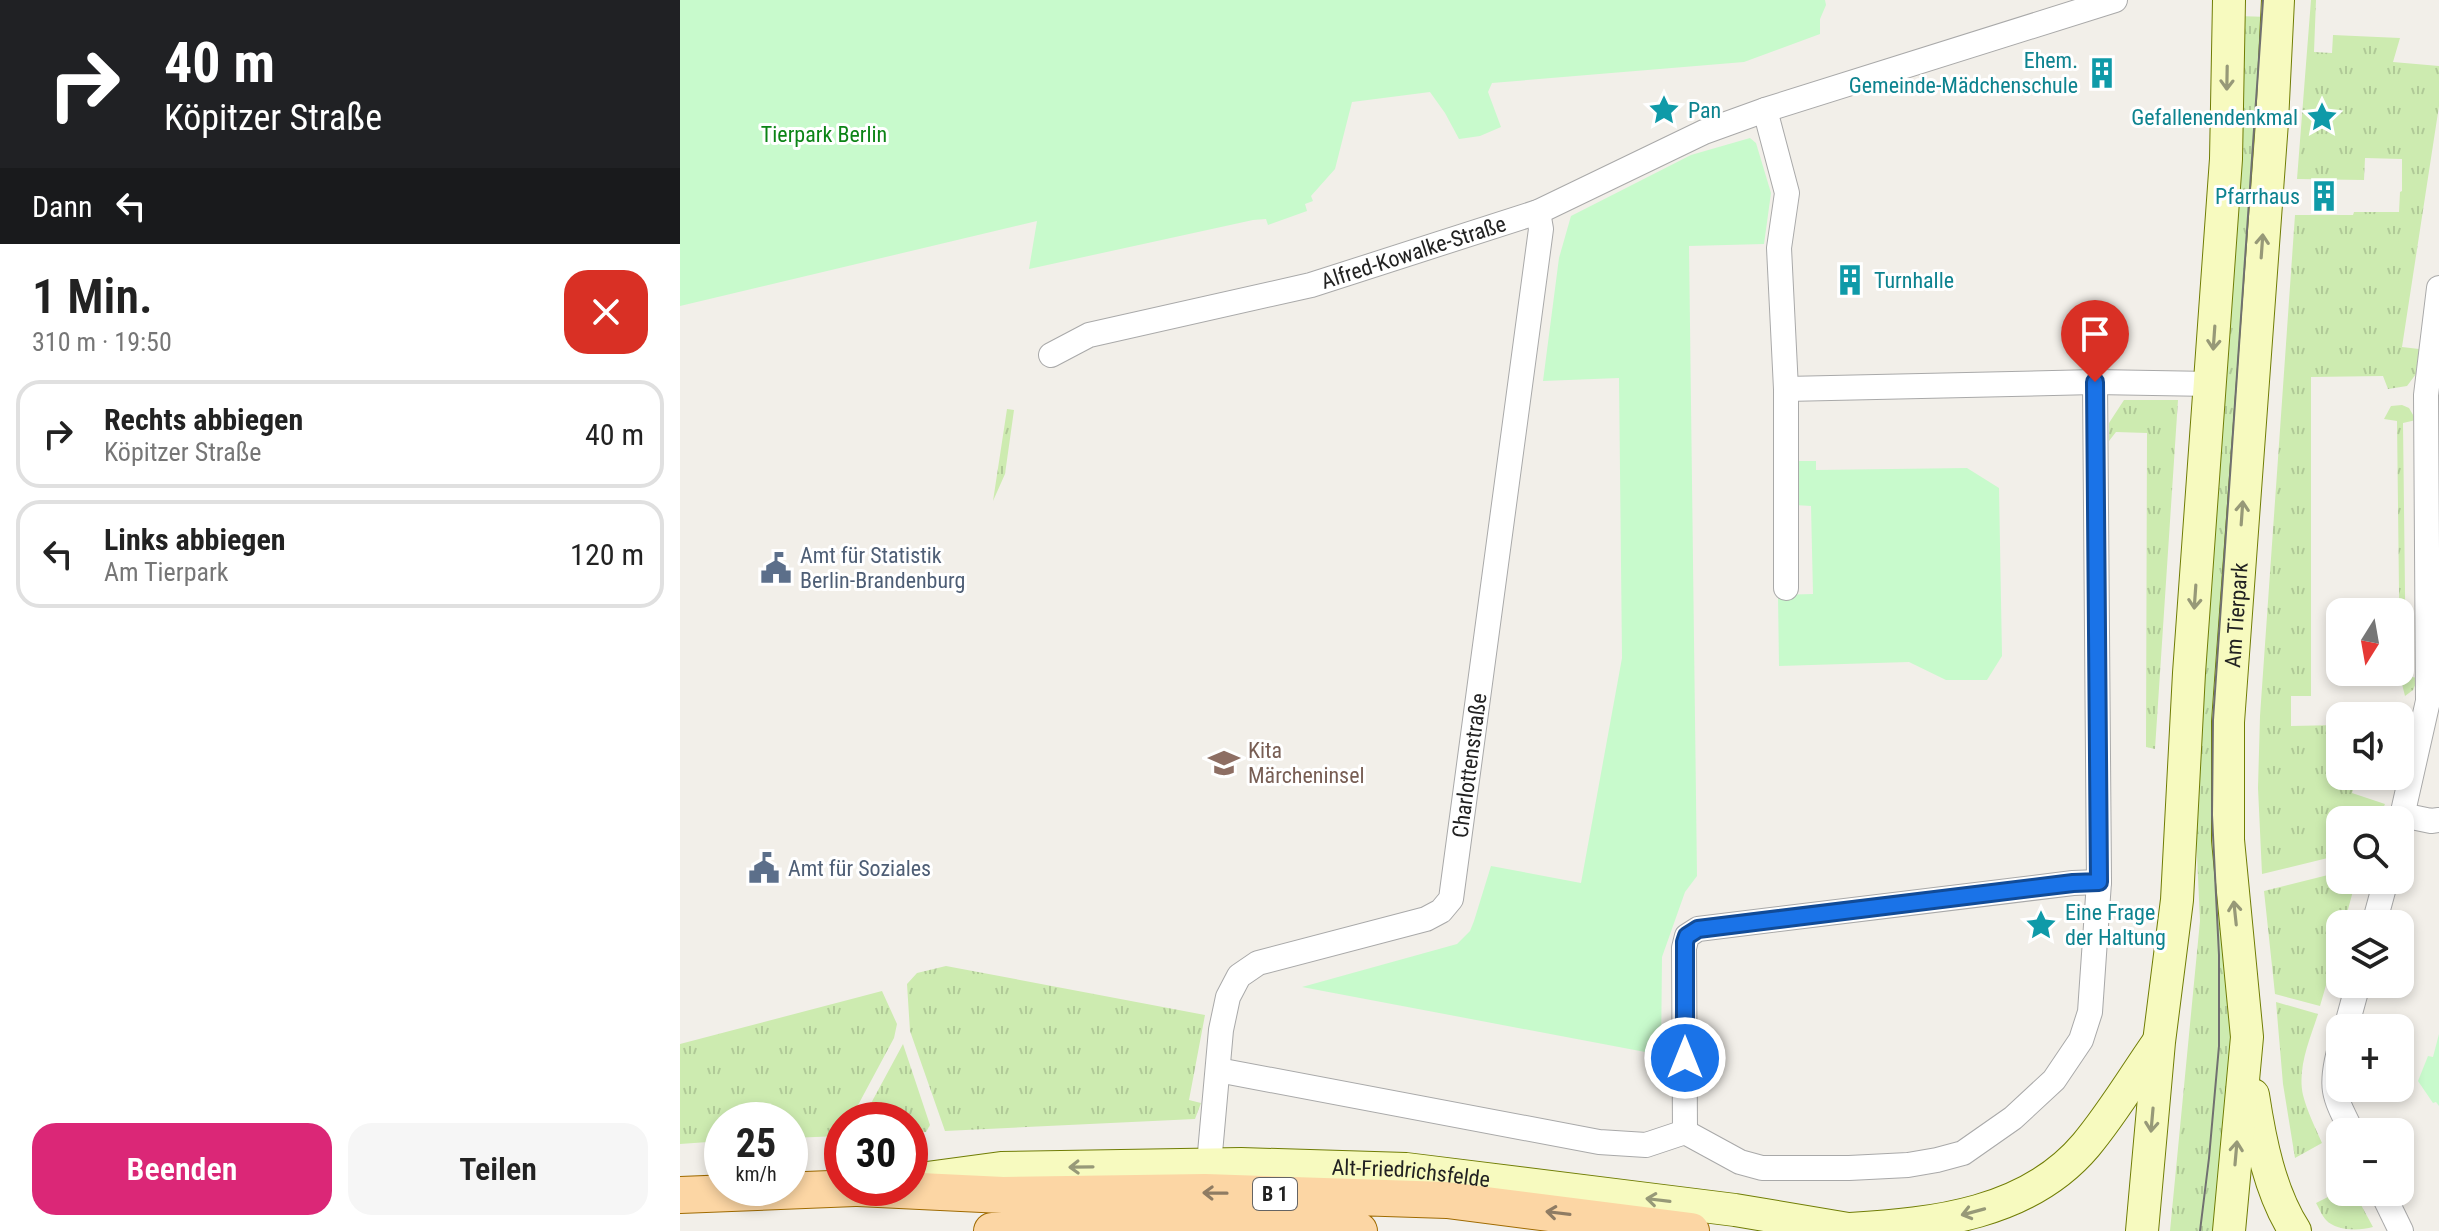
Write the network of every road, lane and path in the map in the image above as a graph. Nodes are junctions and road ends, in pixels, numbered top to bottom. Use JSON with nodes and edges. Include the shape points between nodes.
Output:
{"nodes":[{"id":1,"x":2115,"y":0,"type":"edge"},
{"id":2,"x":2229,"y":0,"type":"edge"},
{"id":3,"x":2278,"y":0,"type":"edge"},
{"id":4,"x":1765,"y":110,"type":"junction"},
{"id":5,"x":1538,"y":212,"type":"junction"},
{"id":6,"x":2439,"y":288,"type":"edge"},
{"id":7,"x":1051,"y":355,"type":"dead end"},
{"id":8,"x":2095,"y":382,"type":"junction"},
{"id":9,"x":2211,"y":384,"type":"junction"},
{"id":10,"x":1786,"y":389,"type":"junction"},
{"id":11,"x":1786,"y":588,"type":"dead end"},
{"id":12,"x":2404,"y":806,"type":"edge"},
{"id":13,"x":2414,"y":820,"type":"edge"},
{"id":14,"x":2439,"y":820,"type":"edge"},
{"id":15,"x":2099,"y":882,"type":"junction"},
{"id":16,"x":2247,"y":1037,"type":"junction"},
{"id":17,"x":2159,"y":1042,"type":"junction"},
{"id":18,"x":1218,"y":1070,"type":"junction"},
{"id":19,"x":1685,"y":1132,"type":"junction"},
{"id":20,"x":1209,"y":1164,"type":"junction"},
{"id":21,"x":928,"y":1178,"type":"edge"},
{"id":22,"x":824,"y":1189,"type":"edge"},
{"id":23,"x":928,"y":1191,"type":"edge"},
{"id":24,"x":680,"y":1195,"type":"edge"},
{"id":25,"x":2389,"y":1206,"type":"edge"},
{"id":26,"x":1855,"y":1230,"type":"edge"},
{"id":27,"x":2400,"y":1230,"type":"edge"},
{"id":28,"x":992,"y":1231,"type":"edge"},
{"id":29,"x":1359,"y":1231,"type":"edge"},
{"id":30,"x":1691,"y":1231,"type":"edge"},
{"id":31,"x":2142,"y":1231,"type":"edge"},
{"id":32,"x":2229,"y":1231,"type":"edge"},
{"id":33,"x":2295,"y":1231,"type":"edge"}],
"edges":[{"from":1,"to":4,"type":"street","name":"Alfred-Kowalke-Straße"},
{"from":2,"to":9,"type":"main road","name":"Am Tierpark","one_way":true,"via":[[2226,159]]},
{"from":16,"to":3,"type":"main road","name":"Am Tierpark","one_way":true,"via":[[2228,840],[2228,722]]},
{"from":4,"to":5,"type":"street","name":"Alfred-Kowalke-Straße","via":[[1704,132]]},
{"from":4,"to":10,"type":"street","via":[[1787,193],[1779,248]]},
{"from":5,"to":7,"type":"street","name":"Alfred-Kowalke-Straße","via":[[1311,285],[1089,335]]},
{"from":5,"to":18,"type":"street","name":"Charlottenstraße","via":[[1541,229],[1451,899],[1426,919],[1251,967],[1239,976],[1228,997]]},
{"from":6,"to":12,"type":"street","via":[[2426,395],[2428,701]]},
{"from":8,"to":9,"type":"street"},
{"from":8,"to":10,"type":"street"},
{"from":8,"to":15,"type":"street"},
{"from":9,"to":17,"type":"main road","name":"Am Tierpark","one_way":true,"via":[[2177,900]]},
{"from":10,"to":11,"type":"street"},
{"from":13,"to":14,"type":"street"},
{"from":15,"to":19,"type":"street","via":[[2090,1012],[2081,1040],[2054,1080],[1963,1153],[1908,1165],[1762,1168]]},
{"from":15,"to":19,"type":"street","via":[[1698,929],[1687,936],[1684,948]]},
{"from":32,"to":16,"type":"main road","name":"Am Tierpark","one_way":true},
{"from":16,"to":33,"type":"main road","via":[[2261,1142]]},
{"from":17,"to":26,"type":"main road","name":"Alt-Friedrichsfelde","one_way":true,"via":[[2086,1145],[2025,1192],[1937,1221]]},
{"from":17,"to":31,"type":"main road","name":"Am Tierpark","one_way":true},
{"from":18,"to":19,"type":"street","via":[[1599,1142],[1646,1145]]},
{"from":18,"to":20,"type":"street","name":"Charlottenstraße"},
{"from":20,"to":21,"type":"main road","name":"Alt-Friedrichsfelde","one_way":true,"via":[[1001,1168]]},
{"from":26,"to":20,"type":"main road","name":"Alt-Friedrichsfelde","one_way":true,"via":[[1406,1169]]},
{"from":22,"to":24,"type":"main road","number":"B 1"},
{"from":30,"to":23,"type":"main road","name":"Alt-Friedrichsfelde","number":"B 1","one_way":true,"via":[[1447,1200]]},
{"from":25,"to":27,"type":"street"},
{"from":28,"to":29,"type":"main road","number":"B 1"}]}
